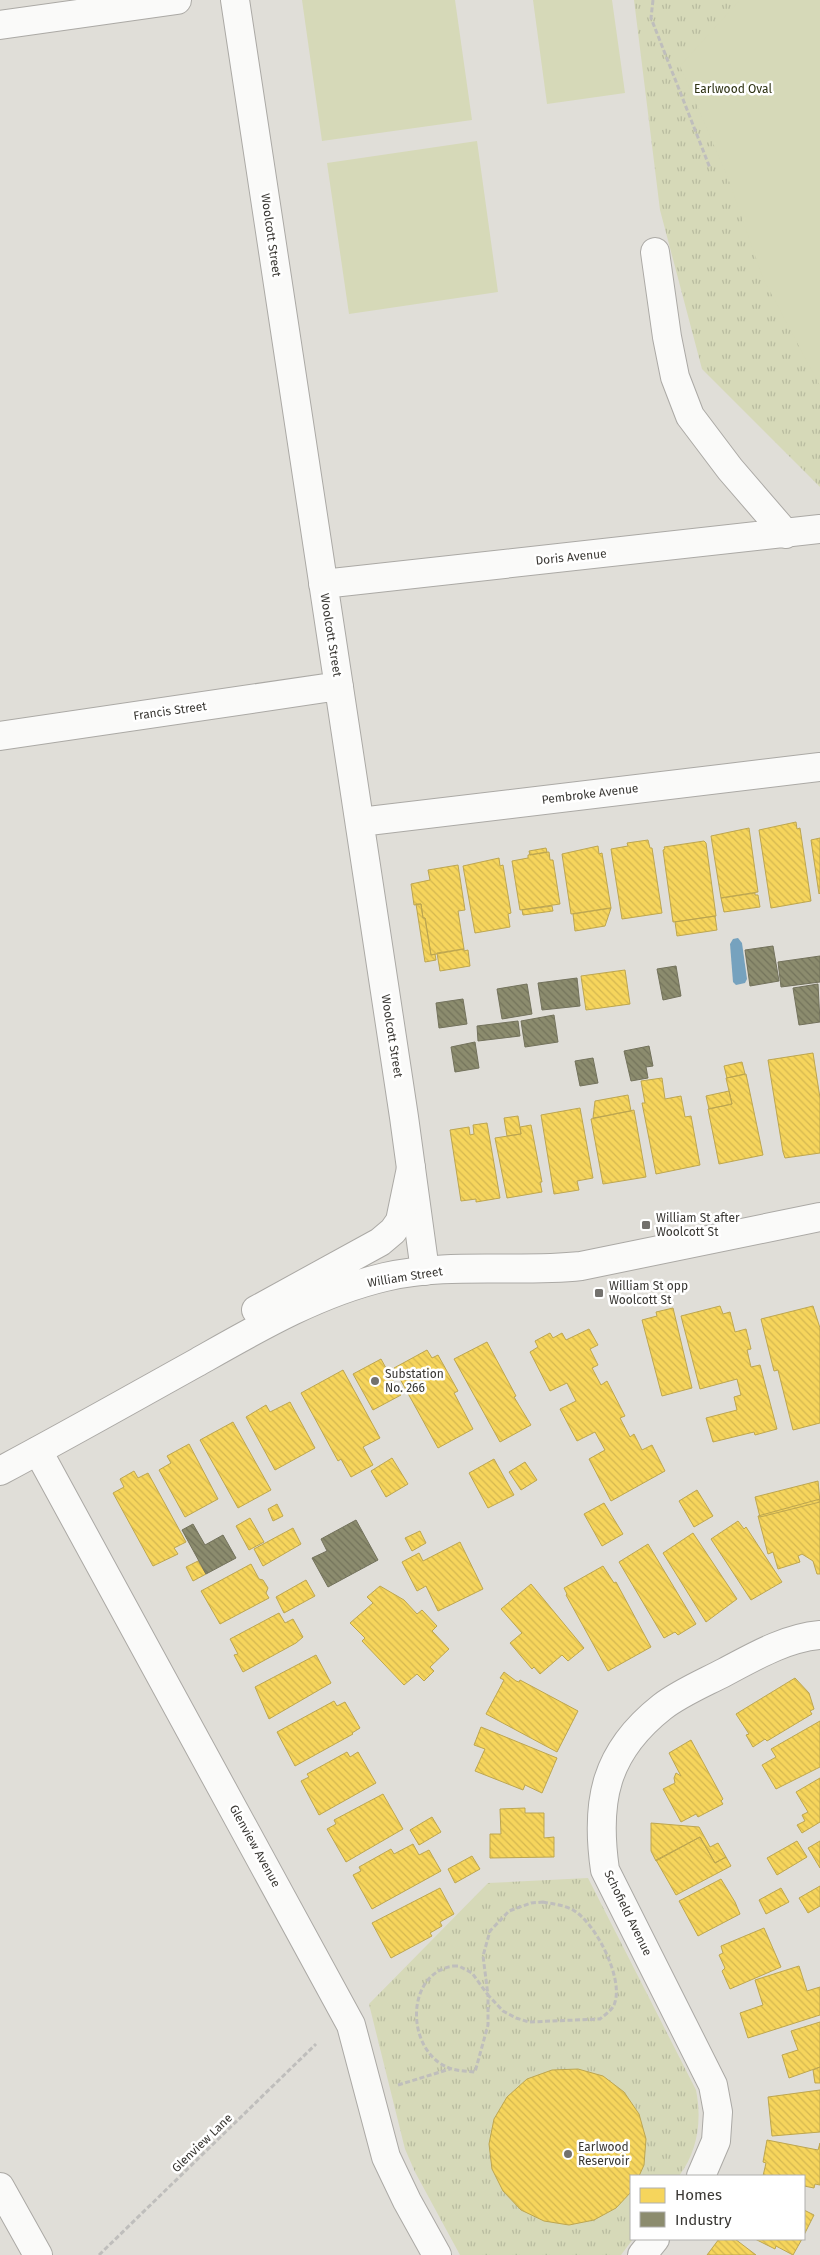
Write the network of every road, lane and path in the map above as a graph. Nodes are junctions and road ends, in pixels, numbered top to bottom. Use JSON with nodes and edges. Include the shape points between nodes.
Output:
{"nodes":[{"id":1,"x":177,"y":0,"type":"edge"},
{"id":2,"x":235,"y":0,"type":"edge"},
{"id":3,"x":653,"y":0,"type":"edge"},
{"id":4,"x":0,"y":26,"type":"edge"},
{"id":5,"x":710,"y":168,"type":"dead end"},
{"id":6,"x":655,"y":252,"type":"dead end"},
{"id":7,"x":820,"y":529,"type":"edge"},
{"id":8,"x":786,"y":534,"type":"junction"},
{"id":9,"x":323,"y":584,"type":"junction"},
{"id":10,"x":339,"y":686,"type":"junction"},
{"id":11,"x":0,"y":736,"type":"edge"},
{"id":12,"x":820,"y":768,"type":"edge"},
{"id":13,"x":360,"y":822,"type":"junction"},
{"id":14,"x":411,"y":1168,"type":"junction"},
{"id":15,"x":820,"y":1217,"type":"edge"},
{"id":16,"x":424,"y":1271,"type":"junction"},
{"id":17,"x":219,"y":1350,"type":"junction"},
{"id":18,"x":38,"y":1450,"type":"junction"},
{"id":19,"x":0,"y":1471,"type":"edge"},
{"id":20,"x":820,"y":1635,"type":"edge"},
{"id":21,"x":488,"y":1995,"type":"junction"},
{"id":22,"x":316,"y":2044,"type":"dead end"},
{"id":23,"x":450,"y":2069,"type":"junction"},
{"id":24,"x":398,"y":2085,"type":"dead end"},
{"id":25,"x":701,"y":2175,"type":"edge"},
{"id":26,"x":0,"y":2187,"type":"edge"},
{"id":27,"x":654,"y":2240,"type":"edge"},
{"id":28,"x":38,"y":2255,"type":"edge"},
{"id":29,"x":100,"y":2255,"type":"edge"},
{"id":30,"x":437,"y":2255,"type":"edge"},
{"id":31,"x":642,"y":2255,"type":"edge"}],
"edges":[{"from":1,"to":4,"type":"street"},
{"from":2,"to":9,"type":"street","name":"Woolcott Street"},
{"from":3,"to":5,"type":"path","via":[[651,18]]},
{"from":6,"to":8,"type":"street","via":[[675,377],[690,416]]},
{"from":7,"to":8,"type":"street","name":"Doris Avenue"},
{"from":8,"to":9,"type":"street","name":"Doris Avenue"},
{"from":9,"to":10,"type":"street","name":"Woolcott Street"},
{"from":10,"to":11,"type":"street","name":"Francis Street"},
{"from":10,"to":13,"type":"street","name":"Woolcott Street"},
{"from":12,"to":13,"type":"street","name":"Pembroke Avenue"},
{"from":13,"to":14,"type":"street","name":"Woolcott Street"},
{"from":14,"to":16,"type":"street","name":"Woolcott Street"},
{"from":14,"to":17,"type":"street","via":[[400,1221],[393,1232],[238,1320]]},
{"from":15,"to":16,"type":"street","name":"William Street","via":[[581,1266]]},
{"from":16,"to":17,"type":"street","name":"William Street","via":[[386,1277],[330,1294]]},
{"from":17,"to":18,"type":"street","name":"William Street"},
{"from":18,"to":19,"type":"street","name":"William Street"},
{"from":18,"to":30,"type":"street","name":"Glenview Avenue","via":[[351,2025],[386,2157]]},
{"from":20,"to":25,"type":"street","name":"Schofield Avenue","via":[[801,1637],[756,1655],[663,1706],[639,1727],[618,1754],[607,1782],[601,1811],[606,1870],[713,2085],[718,2112],[716,2141]]},
{"from":21,"to":21,"type":"path","via":[[483,1956],[490,1931],[509,1910],[531,1903],[564,1906],[580,1915],[603,1948],[615,1978],[615,2002],[600,2019],[529,2022],[503,2011]]},
{"from":21,"to":23,"type":"path","via":[[488,2024],[475,2072]]},
{"from":21,"to":23,"type":"path","via":[[472,1973],[459,1966],[435,1972],[421,1990],[416,2010],[418,2031],[428,2051]]},
{"from":22,"to":29,"type":"path","name":"Glenview Lane"},
{"from":23,"to":24,"type":"path"},
{"from":26,"to":28,"type":"street"},
{"from":27,"to":31,"type":"street"}]}
